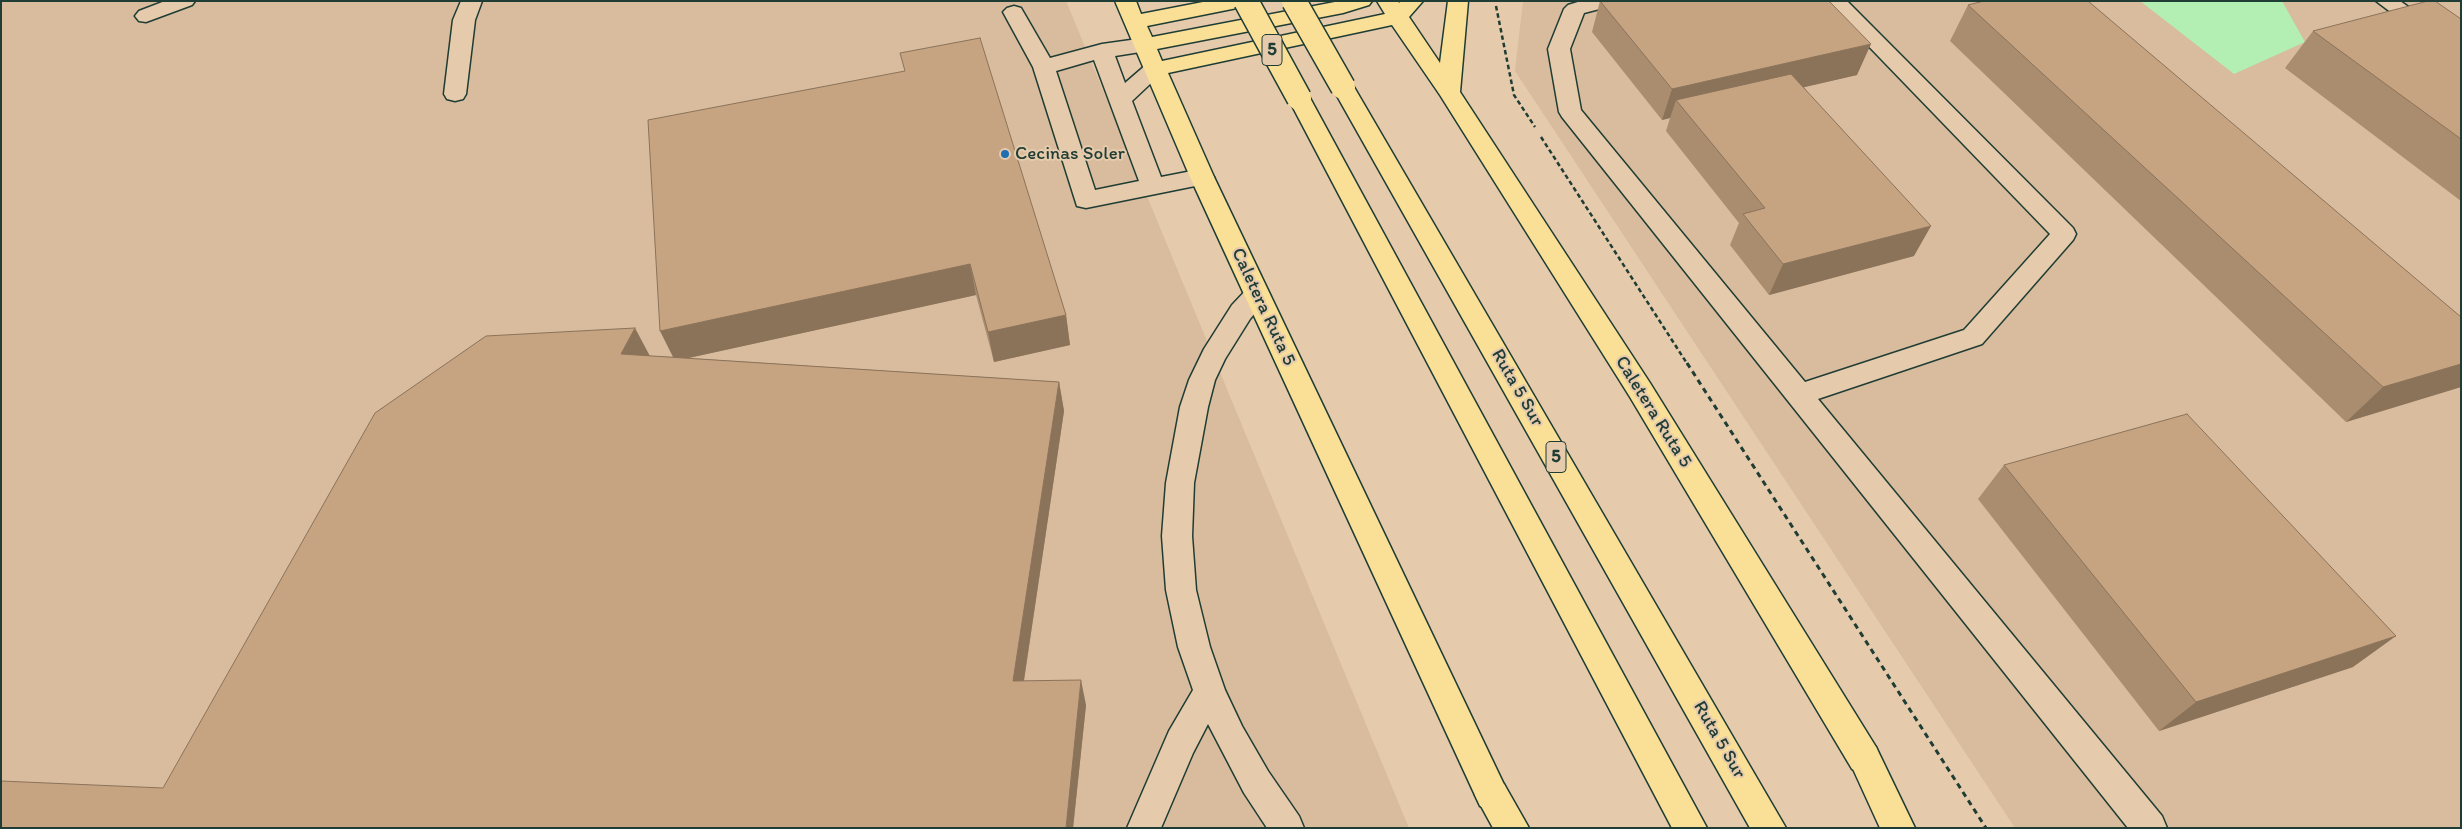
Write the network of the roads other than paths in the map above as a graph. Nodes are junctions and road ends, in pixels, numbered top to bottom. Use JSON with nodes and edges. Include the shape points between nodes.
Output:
{"nodes":[{"id":1,"x":185,"y":1,"type":"edge"},
{"id":2,"x":472,"y":1,"type":"edge"},
{"id":3,"x":1125,"y":1,"type":"edge"},
{"id":4,"x":1242,"y":1,"type":"edge"},
{"id":5,"x":1246,"y":1,"type":"edge"},
{"id":6,"x":1294,"y":1,"type":"edge"},
{"id":7,"x":1362,"y":1,"type":"edge"},
{"id":8,"x":1413,"y":1,"type":"edge"},
{"id":9,"x":1458,"y":1,"type":"edge"},
{"id":10,"x":1608,"y":1,"type":"edge"},
{"id":11,"x":1835,"y":1,"type":"edge"},
{"id":12,"x":2386,"y":1,"type":"edge"},
{"id":13,"x":1392,"y":9,"type":"edge"},
{"id":14,"x":1014,"y":12,"type":"dead end"},
{"id":15,"x":146,"y":16,"type":"dead end"},
{"id":16,"x":1135,"y":22,"type":"junction"},
{"id":17,"x":1102,"y":51,"type":"junction"},
{"id":18,"x":2461,"y":54,"type":"edge"},
{"id":19,"x":1150,"y":57,"type":"junction"},
{"id":20,"x":1044,"y":67,"type":"junction"},
{"id":21,"x":1449,"y":92,"type":"junction"},
{"id":22,"x":455,"y":94,"type":"dead end"},
{"id":23,"x":1120,"y":99,"type":"junction"},
{"id":24,"x":1202,"y":177,"type":"junction"},
{"id":25,"x":1153,"y":187,"type":"junction"},
{"id":26,"x":1257,"y":295,"type":"junction"},
{"id":27,"x":1800,"y":394,"type":"junction"},
{"id":28,"x":1209,"y":692,"type":"junction"},
{"id":29,"x":1864,"y":758,"type":"junction"},
{"id":30,"x":1492,"y":795,"type":"junction"},
{"id":31,"x":1144,"y":828,"type":"edge"},
{"id":32,"x":1287,"y":828,"type":"edge"},
{"id":33,"x":1506,"y":828,"type":"edge"},
{"id":34,"x":1512,"y":828,"type":"edge"},
{"id":35,"x":1690,"y":828,"type":"edge"},
{"id":36,"x":1769,"y":828,"type":"edge"},
{"id":37,"x":1898,"y":828,"type":"edge"},
{"id":38,"x":1909,"y":828,"type":"edge"},
{"id":39,"x":2150,"y":828,"type":"edge"}],
"edges":[{"from":1,"to":15,"type":"street"},
{"from":2,"to":22,"type":"street","via":[[464,20]]},
{"from":3,"to":16,"type":"main road","name":"Caletera Ruta 5"},
{"from":4,"to":16,"type":"main road"},
{"from":5,"to":35,"type":"main road","number":"5","bridge":true},
{"from":6,"to":36,"type":"main road","name":"Ruta 5 Sur","number":"5","bridge":true},
{"from":7,"to":19,"type":"main road"},
{"from":8,"to":13,"type":"main road"},
{"from":9,"to":21,"type":"main road"},
{"from":10,"to":27,"type":"street","via":[[1575,10],[1559,49],[1570,112]]},
{"from":11,"to":27,"type":"street","via":[[2064,234],[1973,337]]},
{"from":12,"to":18,"type":"street"},
{"from":13,"to":19,"type":"main road","via":[[1353,29]]},
{"from":13,"to":21,"type":"main road","name":"Caletera Ruta 5"},
{"from":14,"to":20,"type":"street"},
{"from":16,"to":19,"type":"main road","name":"Caletera Ruta 5"},
{"from":17,"to":19,"type":"street"},
{"from":17,"to":20,"type":"street"},
{"from":17,"to":23,"type":"street"},
{"from":19,"to":23,"type":"street"},
{"from":19,"to":24,"type":"main road","name":"Caletera Ruta 5"},
{"from":20,"to":25,"type":"street","via":[[1086,200]]},
{"from":21,"to":29,"type":"main road","name":"Caletera Ruta 5","via":[[1640,390]]},
{"from":23,"to":25,"type":"street"},
{"from":24,"to":25,"type":"street"},
{"from":24,"to":26,"type":"main road","name":"Caletera Ruta 5"},
{"from":26,"to":28,"type":"street","via":[[1241,312],[1202,380],[1180,483],[1177,536],[1181,590],[1194,647]]},
{"from":26,"to":30,"type":"main road","name":"Caletera Ruta 5"},
{"from":27,"to":39,"type":"street"},
{"from":28,"to":31,"type":"street","via":[[1182,742]]},
{"from":28,"to":32,"type":"street","via":[[1238,752]]},
{"from":29,"to":37,"type":"main road"},
{"from":29,"to":38,"type":"street","name":"Caletera Ruta 5"},
{"from":30,"to":33,"type":"street","name":"Caletera Ruta 5"},
{"from":30,"to":34,"type":"main road"}]}
